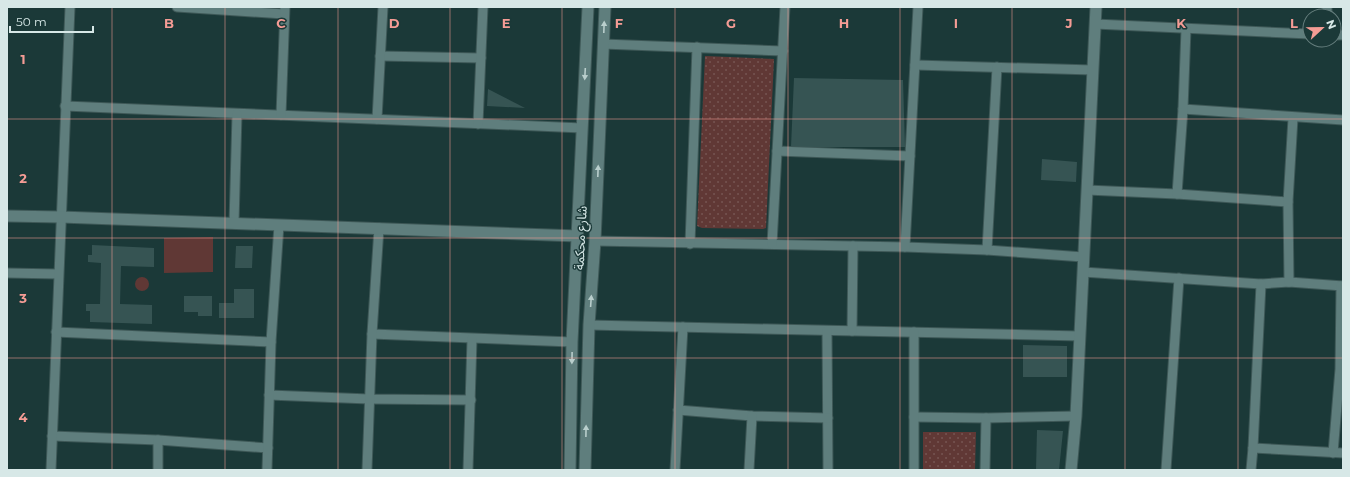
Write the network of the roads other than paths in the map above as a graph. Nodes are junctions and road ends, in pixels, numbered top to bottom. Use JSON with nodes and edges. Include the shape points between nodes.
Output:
{"nodes":[{"id":1,"x":70,"y":7,"type":"edge"},
{"id":2,"x":177,"y":7,"type":"edge"},
{"id":3,"x":183,"y":7,"type":"edge"},
{"id":4,"x":383,"y":7,"type":"edge"},
{"id":5,"x":483,"y":7,"type":"edge"},
{"id":6,"x":588,"y":7,"type":"edge"},
{"id":7,"x":605,"y":7,"type":"edge"},
{"id":8,"x":785,"y":7,"type":"edge"},
{"id":9,"x":918,"y":7,"type":"edge"},
{"id":10,"x":1096,"y":7,"type":"edge"},
{"id":11,"x":285,"y":11,"type":"edge"},
{"id":12,"x":1095,"y":24,"type":"junction"},
{"id":13,"x":1186,"y":29,"type":"junction"},
{"id":14,"x":1302,"y":34,"type":"edge"},
{"id":15,"x":603,"y":44,"type":"junction"},
{"id":16,"x":697,"y":47,"type":"junction"},
{"id":17,"x":783,"y":50,"type":"junction"},
{"id":18,"x":380,"y":56,"type":"junction"},
{"id":19,"x":481,"y":58,"type":"junction"},
{"id":20,"x":915,"y":64,"type":"junction"},
{"id":21,"x":996,"y":67,"type":"junction"},
{"id":22,"x":1093,"y":70,"type":"junction"},
{"id":23,"x":65,"y":106,"type":"junction"},
{"id":24,"x":1183,"y":109,"type":"junction"},
{"id":25,"x":237,"y":114,"type":"junction"},
{"id":26,"x":281,"y":115,"type":"junction"},
{"id":27,"x":1293,"y":118,"type":"junction"},
{"id":28,"x":377,"y":119,"type":"junction"},
{"id":29,"x":1343,"y":120,"type":"edge"},
{"id":30,"x":478,"y":124,"type":"junction"},
{"id":31,"x":582,"y":128,"type":"junction"},
{"id":32,"x":777,"y":151,"type":"junction"},
{"id":33,"x":910,"y":156,"type":"junction"},
{"id":34,"x":1087,"y":190,"type":"junction"},
{"id":35,"x":1176,"y":194,"type":"junction"},
{"id":36,"x":1288,"y":202,"type":"junction"},
{"id":37,"x":7,"y":216,"type":"edge"},
{"id":38,"x":61,"y":217,"type":"junction"},
{"id":39,"x":234,"y":223,"type":"junction"},
{"id":40,"x":279,"y":225,"type":"junction"},
{"id":41,"x":379,"y":228,"type":"junction"},
{"id":42,"x":578,"y":236,"type":"junction"},
{"id":43,"x":595,"y":241,"type":"junction"},
{"id":44,"x":690,"y":244,"type":"junction"},
{"id":45,"x":772,"y":244,"type":"junction"},
{"id":46,"x":853,"y":246,"type":"junction"},
{"id":47,"x":906,"y":247,"type":"junction"},
{"id":48,"x":987,"y":250,"type":"junction"},
{"id":49,"x":1083,"y":256,"type":"junction"},
{"id":50,"x":1083,"y":272,"type":"junction"},
{"id":51,"x":7,"y":273,"type":"edge"},
{"id":52,"x":58,"y":274,"type":"junction"},
{"id":53,"x":1179,"y":278,"type":"junction"},
{"id":54,"x":1289,"y":282,"type":"junction"},
{"id":55,"x":1261,"y":284,"type":"junction"},
{"id":56,"x":1342,"y":286,"type":"edge"},
{"id":57,"x":589,"y":325,"type":"junction"},
{"id":58,"x":683,"y":327,"type":"junction"},
{"id":59,"x":827,"y":331,"type":"junction"},
{"id":60,"x":852,"y":331,"type":"junction"},
{"id":61,"x":56,"y":332,"type":"junction"},
{"id":62,"x":914,"y":332,"type":"junction"},
{"id":63,"x":372,"y":334,"type":"junction"},
{"id":64,"x":1080,"y":336,"type":"junction"},
{"id":65,"x":472,"y":338,"type":"junction"},
{"id":66,"x":271,"y":342,"type":"junction"},
{"id":67,"x":572,"y":342,"type":"junction"},
{"id":68,"x":1342,"y":369,"type":"edge"},
{"id":69,"x":270,"y":395,"type":"junction"},
{"id":70,"x":369,"y":399,"type":"junction"},
{"id":71,"x":471,"y":400,"type":"junction"},
{"id":72,"x":678,"y":410,"type":"junction"},
{"id":73,"x":752,"y":416,"type":"junction"},
{"id":74,"x":1076,"y":416,"type":"junction"},
{"id":75,"x":914,"y":417,"type":"junction"},
{"id":76,"x":828,"y":418,"type":"junction"},
{"id":77,"x":986,"y":418,"type":"junction"},
{"id":78,"x":52,"y":436,"type":"junction"},
{"id":79,"x":158,"y":440,"type":"junction"},
{"id":80,"x":268,"y":448,"type":"junction"},
{"id":81,"x":1253,"y":448,"type":"junction"},
{"id":82,"x":1333,"y":453,"type":"junction"},
{"id":83,"x":1343,"y":453,"type":"edge"},
{"id":84,"x":51,"y":470,"type":"edge"},
{"id":85,"x":158,"y":470,"type":"edge"},
{"id":86,"x":267,"y":470,"type":"edge"},
{"id":87,"x":367,"y":470,"type":"edge"},
{"id":88,"x":468,"y":470,"type":"edge"},
{"id":89,"x":570,"y":470,"type":"edge"},
{"id":90,"x":585,"y":470,"type":"edge"},
{"id":91,"x":675,"y":470,"type":"edge"},
{"id":92,"x":749,"y":470,"type":"edge"},
{"id":93,"x":828,"y":470,"type":"edge"},
{"id":94,"x":914,"y":470,"type":"edge"},
{"id":95,"x":985,"y":470,"type":"edge"},
{"id":96,"x":1071,"y":470,"type":"edge"},
{"id":97,"x":1166,"y":470,"type":"edge"},
{"id":98,"x":1251,"y":470,"type":"edge"}],
"edges":[{"from":1,"to":23,"type":"street"},
{"from":2,"to":3,"type":"street"},
{"from":3,"to":11,"type":"street"},
{"from":4,"to":18,"type":"street"},
{"from":5,"to":19,"type":"street"},
{"from":6,"to":31,"type":"street","name":"شارع محكمة","one_way":true},
{"from":15,"to":7,"type":"street","name":"شارع محكمة","one_way":true},
{"from":8,"to":17,"type":"street"},
{"from":9,"to":20,"type":"street"},
{"from":10,"to":12,"type":"street"},
{"from":11,"to":26,"type":"street"},
{"from":12,"to":13,"type":"street"},
{"from":12,"to":22,"type":"street"},
{"from":13,"to":14,"type":"street"},
{"from":13,"to":24,"type":"street"},
{"from":15,"to":16,"type":"street"},
{"from":43,"to":15,"type":"street","name":"شارع محكمة","one_way":true},
{"from":16,"to":17,"type":"street"},
{"from":16,"to":44,"type":"street"},
{"from":17,"to":32,"type":"street"},
{"from":18,"to":19,"type":"street"},
{"from":18,"to":28,"type":"street"},
{"from":19,"to":30,"type":"street"},
{"from":20,"to":21,"type":"street"},
{"from":20,"to":33,"type":"street"},
{"from":21,"to":22,"type":"street"},
{"from":21,"to":48,"type":"street"},
{"from":22,"to":34,"type":"street"},
{"from":23,"to":25,"type":"street"},
{"from":23,"to":38,"type":"street"},
{"from":24,"to":27,"type":"street"},
{"from":24,"to":35,"type":"street"},
{"from":25,"to":26,"type":"street"},
{"from":25,"to":39,"type":"street"},
{"from":26,"to":28,"type":"street"},
{"from":27,"to":29,"type":"street"},
{"from":27,"to":36,"type":"street"},
{"from":28,"to":30,"type":"street"},
{"from":30,"to":31,"type":"street"},
{"from":31,"to":42,"type":"street","name":"شارع محكمة"},
{"from":32,"to":33,"type":"street"},
{"from":32,"to":45,"type":"street"},
{"from":33,"to":47,"type":"street"},
{"from":34,"to":35,"type":"street"},
{"from":34,"to":49,"type":"street"},
{"from":35,"to":36,"type":"street"},
{"from":36,"to":54,"type":"street"},
{"from":37,"to":38,"type":"street"},
{"from":38,"to":39,"type":"street"},
{"from":38,"to":52,"type":"street"},
{"from":39,"to":40,"type":"street"},
{"from":40,"to":41,"type":"street"},
{"from":40,"to":66,"type":"street"},
{"from":41,"to":42,"type":"street"},
{"from":41,"to":63,"type":"street"},
{"from":42,"to":67,"type":"street","name":"شارع محكمة"},
{"from":43,"to":44,"type":"street"},
{"from":57,"to":43,"type":"street","name":"شارع محكمة","one_way":true},
{"from":44,"to":45,"type":"street"},
{"from":45,"to":46,"type":"street"},
{"from":46,"to":47,"type":"street"},
{"from":46,"to":60,"type":"street"},
{"from":47,"to":48,"type":"street"},
{"from":48,"to":49,"type":"street"},
{"from":49,"to":50,"type":"street"},
{"from":50,"to":53,"type":"street"},
{"from":50,"to":64,"type":"street"},
{"from":51,"to":52,"type":"street"},
{"from":52,"to":61,"type":"street"},
{"from":53,"to":55,"type":"street"},
{"from":53,"to":97,"type":"street"},
{"from":54,"to":55,"type":"street"},
{"from":54,"to":56,"type":"street"},
{"from":55,"to":81,"type":"street"},
{"from":56,"to":68,"type":"street"},
{"from":57,"to":58,"type":"street"},
{"from":90,"to":57,"type":"street","name":"شارع محكمة","one_way":true},
{"from":58,"to":59,"type":"street"},
{"from":58,"to":72,"type":"street"},
{"from":59,"to":60,"type":"street"},
{"from":59,"to":76,"type":"street"},
{"from":60,"to":62,"type":"street"},
{"from":61,"to":66,"type":"street"},
{"from":61,"to":78,"type":"street"},
{"from":62,"to":64,"type":"street"},
{"from":62,"to":75,"type":"street"},
{"from":63,"to":65,"type":"street"},
{"from":63,"to":70,"type":"street"},
{"from":64,"to":74,"type":"street"},
{"from":65,"to":67,"type":"street"},
{"from":65,"to":71,"type":"street"},
{"from":66,"to":69,"type":"street"},
{"from":67,"to":89,"type":"street","name":"شارع محكمة","one_way":true},
{"from":68,"to":82,"type":"street"},
{"from":69,"to":70,"type":"street"},
{"from":69,"to":80,"type":"street"},
{"from":70,"to":71,"type":"street"},
{"from":70,"to":87,"type":"street"},
{"from":71,"to":88,"type":"street"},
{"from":72,"to":73,"type":"street"},
{"from":72,"to":91,"type":"street"},
{"from":73,"to":76,"type":"street"},
{"from":73,"to":92,"type":"street"},
{"from":74,"to":77,"type":"street"},
{"from":74,"to":96,"type":"street"},
{"from":75,"to":77,"type":"street"},
{"from":75,"to":94,"type":"street"},
{"from":76,"to":93,"type":"street"},
{"from":77,"to":95,"type":"street"},
{"from":78,"to":79,"type":"street"},
{"from":78,"to":84,"type":"street"},
{"from":79,"to":80,"type":"street"},
{"from":79,"to":85,"type":"street"},
{"from":80,"to":86,"type":"street"},
{"from":81,"to":82,"type":"street"},
{"from":81,"to":98,"type":"street"},
{"from":82,"to":83,"type":"street"}]}
